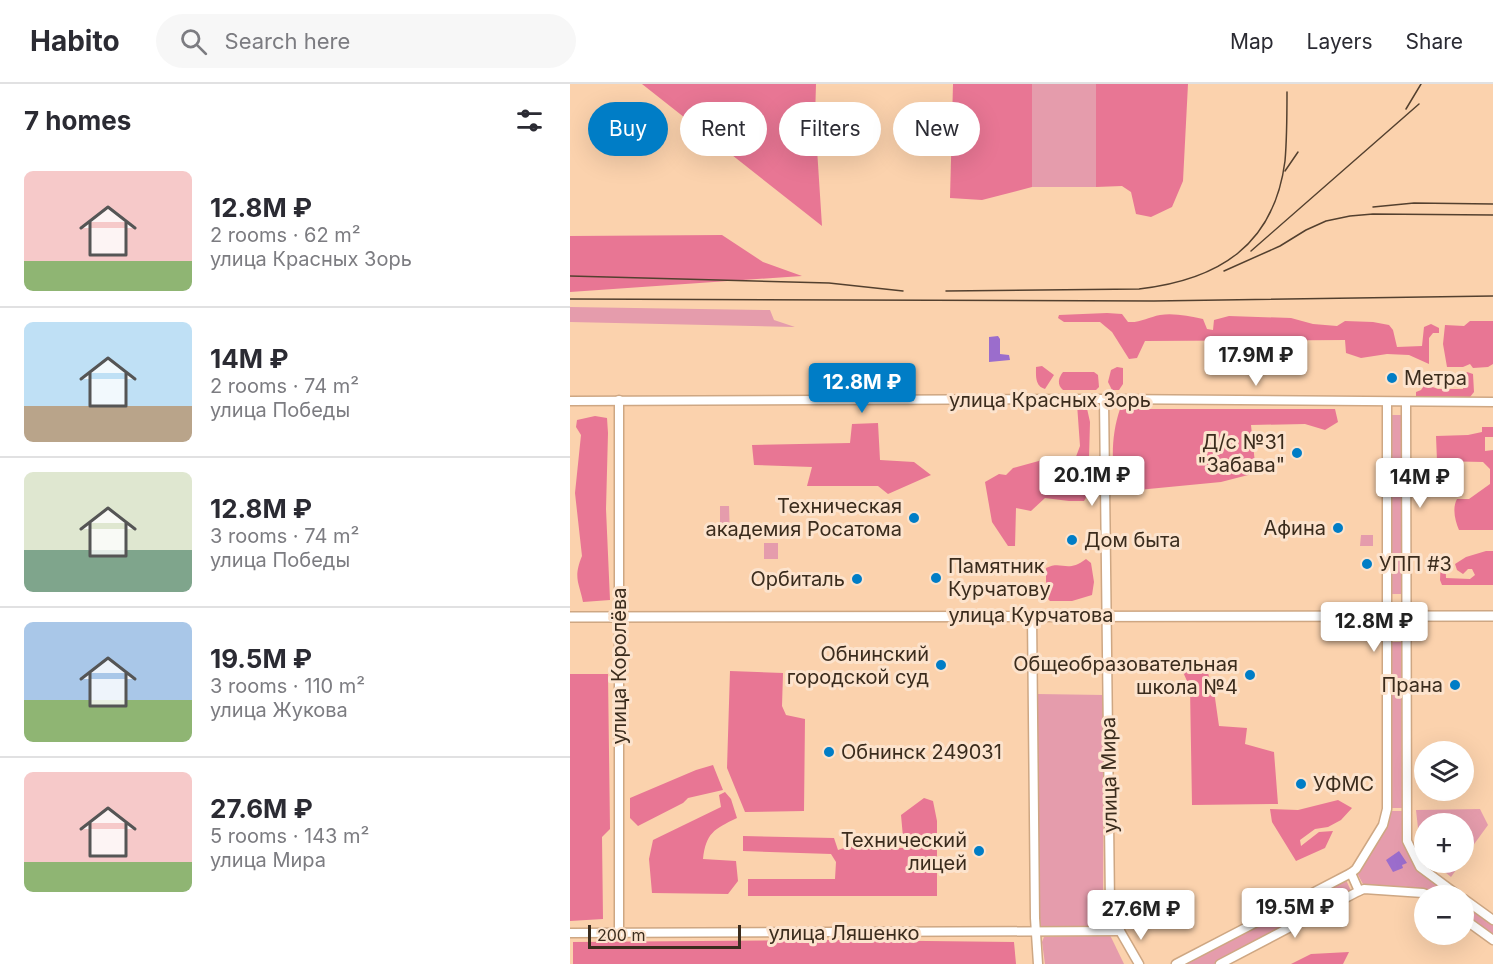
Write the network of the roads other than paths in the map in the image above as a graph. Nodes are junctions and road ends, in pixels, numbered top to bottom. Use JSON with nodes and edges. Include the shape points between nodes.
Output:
{"nodes":[{"id":1,"x":1104,"y":399,"type":"junction"},
{"id":2,"x":620,"y":400,"type":"junction"},
{"id":3,"x":570,"y":401,"type":"edge"},
{"id":4,"x":1387,"y":402,"type":"junction"},
{"id":5,"x":1493,"y":402,"type":"edge"},
{"id":6,"x":1406,"y":403,"type":"junction"},
{"id":7,"x":1032,"y":615,"type":"junction"},
{"id":8,"x":1106,"y":615,"type":"junction"},
{"id":9,"x":1388,"y":615,"type":"junction"},
{"id":10,"x":1406,"y":615,"type":"junction"},
{"id":11,"x":619,"y":616,"type":"junction"},
{"id":12,"x":1493,"y":616,"type":"edge"},
{"id":13,"x":570,"y":617,"type":"edge"},
{"id":14,"x":1351,"y":873,"type":"junction"},
{"id":15,"x":1445,"y":885,"type":"edge"},
{"id":16,"x":1359,"y":891,"type":"junction"},
{"id":17,"x":1414,"y":892,"type":"edge"},
{"id":18,"x":1474,"y":906,"type":"edge"},
{"id":19,"x":1493,"y":920,"type":"edge"},
{"id":20,"x":1474,"y":927,"type":"edge"},
{"id":21,"x":1120,"y":931,"type":"junction"},
{"id":22,"x":1040,"y":932,"type":"junction"},
{"id":23,"x":570,"y":933,"type":"edge"},
{"id":24,"x":619,"y":933,"type":"junction"},
{"id":25,"x":1493,"y":940,"type":"edge"},
{"id":26,"x":1038,"y":964,"type":"edge"},
{"id":27,"x":1138,"y":964,"type":"edge"},
{"id":28,"x":1176,"y":964,"type":"edge"},
{"id":29,"x":1220,"y":964,"type":"edge"}],
"edges":[{"from":1,"to":2,"type":"street","name":"улица Красных Зорь"},
{"from":1,"to":4,"type":"street","name":"улица Красных Зорь"},
{"from":1,"to":8,"type":"street","name":"улица Мира"},
{"from":2,"to":3,"type":"street","name":"улица Красных Зорь"},
{"from":2,"to":11,"type":"street","name":"улица Королёва"},
{"from":4,"to":6,"type":"street","name":"улица Красных Зорь"},
{"from":4,"to":9,"type":"street"},
{"from":5,"to":6,"type":"street","name":"улица Красных Зорь"},
{"from":6,"to":10,"type":"street"},
{"from":7,"to":8,"type":"main road","name":"улица Курчатова"},
{"from":7,"to":11,"type":"main road","name":"улица Курчатова"},
{"from":7,"to":22,"type":"street"},
{"from":8,"to":9,"type":"main road","name":"улица Курчатова"},
{"from":8,"to":21,"type":"street","name":"улица Мира","via":[[1110,904]]},
{"from":9,"to":10,"type":"main road","name":"улица Курчатова"},
{"from":9,"to":14,"type":"street","via":[[1386,818]]},
{"from":10,"to":12,"type":"main road","name":"улица Курчатова"},
{"from":10,"to":15,"type":"street","via":[[1407,841],[1420,867]]},
{"from":11,"to":13,"type":"main road","name":"улица Курчатова"},
{"from":11,"to":24,"type":"street","name":"улица Королёва"},
{"from":14,"to":16,"type":"street"},
{"from":14,"to":28,"type":"street"},
{"from":16,"to":17,"type":"street"},
{"from":16,"to":29,"type":"street"},
{"from":18,"to":19,"type":"street"},
{"from":20,"to":25,"type":"street"},
{"from":21,"to":22,"type":"street","name":"улица Ляшенко"},
{"from":21,"to":27,"type":"street","name":"улица Мира"},
{"from":22,"to":24,"type":"street","name":"улица Ляшенко"},
{"from":22,"to":26,"type":"street"},
{"from":23,"to":24,"type":"street","name":"улица Ляшенко"}]}
